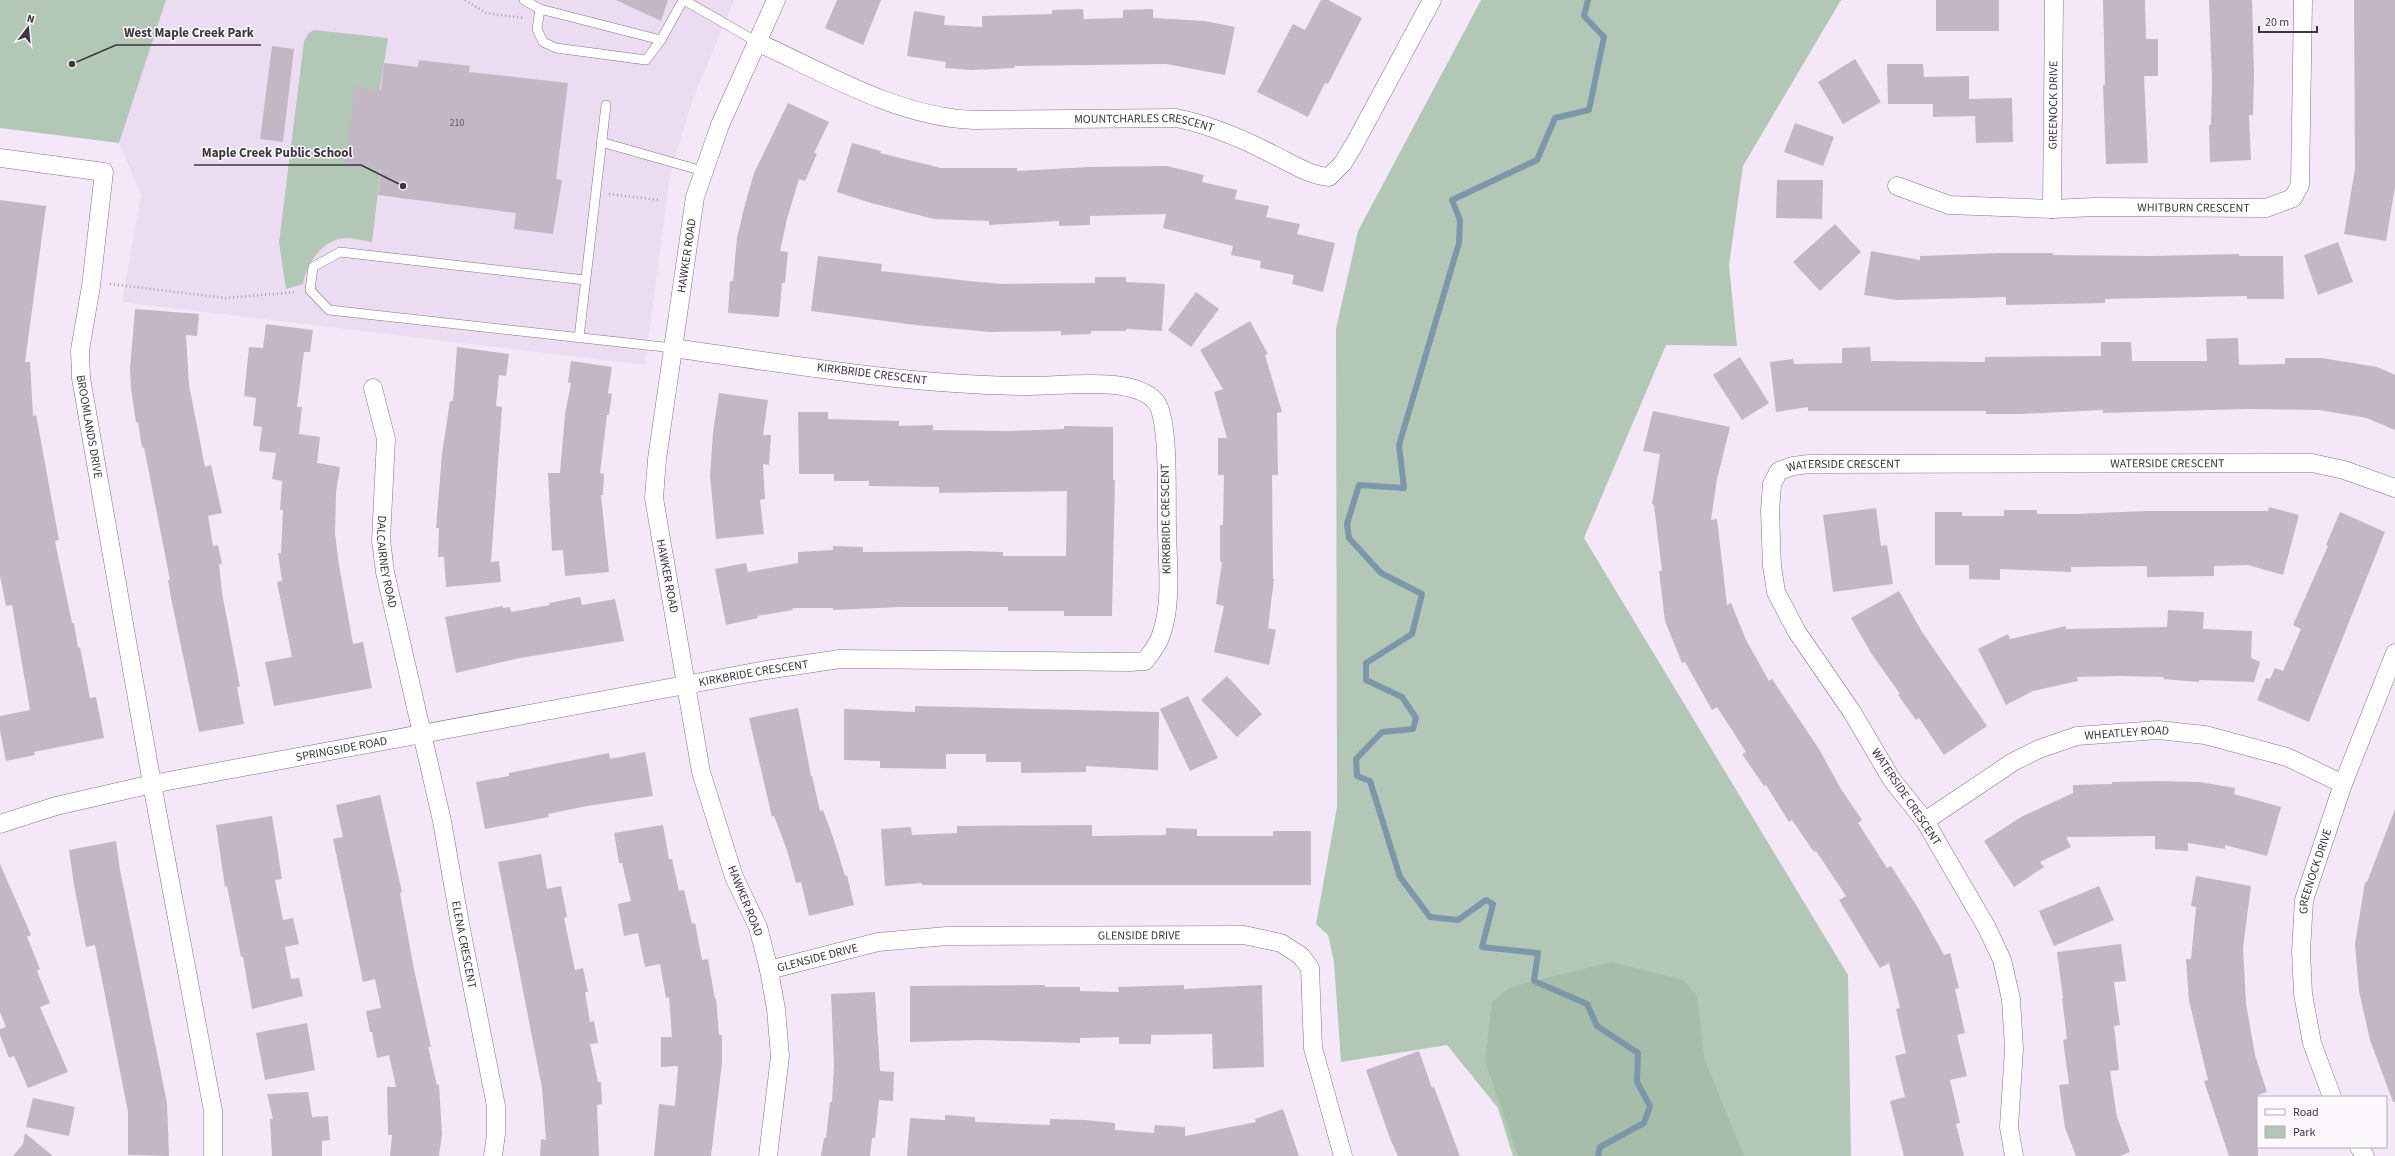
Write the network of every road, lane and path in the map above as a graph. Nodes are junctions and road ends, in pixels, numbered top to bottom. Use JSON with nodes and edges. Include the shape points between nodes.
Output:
{"nodes":[{"id":1,"x":465,"y":0,"type":"edge"},
{"id":2,"x":524,"y":0,"type":"edge"},
{"id":3,"x":683,"y":0,"type":"edge"},
{"id":4,"x":776,"y":0,"type":"edge"},
{"id":5,"x":1432,"y":0,"type":"edge"},
{"id":6,"x":2054,"y":0,"type":"edge"},
{"id":7,"x":2303,"y":0,"type":"edge"},
{"id":8,"x":540,"y":9,"type":"junction"},
{"id":9,"x":538,"y":20,"type":"junction"},
{"id":10,"x":661,"y":40,"type":"junction"},
{"id":11,"x":757,"y":42,"type":"junction"},
{"id":12,"x":606,"y":105,"type":"dead end"},
{"id":13,"x":601,"y":142,"type":"junction"},
{"id":14,"x":0,"y":158,"type":"edge"},
{"id":15,"x":702,"y":171,"type":"junction"},
{"id":16,"x":1897,"y":186,"type":"dead end"},
{"id":17,"x":595,"y":193,"type":"junction"},
{"id":18,"x":660,"y":200,"type":"dead end"},
{"id":19,"x":2052,"y":209,"type":"junction"},
{"id":20,"x":585,"y":280,"type":"junction"},
{"id":21,"x":91,"y":282,"type":"junction"},
{"id":22,"x":310,"y":290,"type":"junction"},
{"id":23,"x":579,"y":338,"type":"junction"},
{"id":24,"x":673,"y":348,"type":"junction"},
{"id":25,"x":373,"y":388,"type":"dead end"},
{"id":26,"x":2395,"y":488,"type":"edge"},
{"id":27,"x":2395,"y":655,"type":"edge"},
{"id":28,"x":686,"y":685,"type":"junction"},
{"id":29,"x":424,"y":733,"type":"junction"},
{"id":30,"x":152,"y":784,"type":"junction"},
{"id":31,"x":2343,"y":784,"type":"junction"},
{"id":32,"x":1926,"y":820,"type":"junction"},
{"id":33,"x":0,"y":824,"type":"edge"},
{"id":34,"x":769,"y":970,"type":"junction"},
{"id":35,"x":2332,"y":1096,"type":"edge"},
{"id":36,"x":213,"y":1156,"type":"edge"},
{"id":37,"x":493,"y":1156,"type":"edge"},
{"id":38,"x":768,"y":1156,"type":"edge"},
{"id":39,"x":1343,"y":1156,"type":"edge"},
{"id":40,"x":2014,"y":1156,"type":"edge"}],
"edges":[{"from":1,"to":9,"type":"path","via":[[486,13]]},
{"from":2,"to":8,"type":"lane"},
{"from":3,"to":10,"type":"lane"},
{"from":3,"to":11,"type":"lane"},
{"from":4,"to":11,"type":"street","name":"HAWKER ROAD"},
{"from":5,"to":11,"type":"street","name":"MOUNTCHARLES CRESCENT","via":[[1343,163],[1329,177],[1314,176],[1205,124],[1176,118],[974,120],[922,114],[896,106]]},
{"from":6,"to":19,"type":"street","name":"GREENOCK DRIVE"},
{"from":7,"to":19,"type":"street","name":"WHITBURN CRESCENT","via":[[2300,185],[2293,198],[2266,208]]},
{"from":8,"to":9,"type":"lane"},
{"from":8,"to":10,"type":"lane"},
{"from":9,"to":10,"type":"lane","via":[[537,29],[543,42],[556,48],[646,60]]},
{"from":11,"to":15,"type":"street","name":"HAWKER ROAD"},
{"from":12,"to":13,"type":"lane"},
{"from":13,"to":15,"type":"lane"},
{"from":13,"to":17,"type":"lane"},
{"from":14,"to":21,"type":"street","name":"BROOMLANDS DRIVE","via":[[104,172]]},
{"from":15,"to":24,"type":"street","name":"HAWKER ROAD","via":[[695,197]]},
{"from":16,"to":19,"type":"street","name":"WHITBURN CRESCENT","via":[[1949,205]]},
{"from":17,"to":18,"type":"path"},
{"from":17,"to":20,"type":"lane"},
{"from":20,"to":22,"type":"lane","via":[[340,252],[313,267]]},
{"from":20,"to":23,"type":"lane"},
{"from":21,"to":22,"type":"path","via":[[226,298]]},
{"from":21,"to":30,"type":"street","name":"BROOMLANDS DRIVE","via":[[80,350],[81,378]]},
{"from":22,"to":23,"type":"lane","via":[[329,310]]},
{"from":23,"to":24,"type":"lane"},
{"from":24,"to":28,"type":"street","name":"HAWKER ROAD","via":[[654,498]]},
{"from":24,"to":28,"type":"street","name":"KIRKBRIDE CRESCENT","via":[[898,378],[984,386],[1107,384],[1128,387],[1144,392],[1156,402],[1164,419],[1165,444],[1168,585],[1166,612],[1161,636],[1145,661],[840,659]]},
{"from":25,"to":29,"type":"street","name":"DALCAIRNEY ROAD","via":[[386,439],[381,540],[385,572]]},
{"from":26,"to":32,"type":"street","name":"WATERSIDE CRESCENT","via":[[2344,470],[2312,463],[1809,464],[1779,471],[1772,484],[1770,511],[1772,566],[1776,592],[1797,632],[1852,712],[1892,780]]},
{"from":27,"to":31,"type":"street","name":"GREENOCK DRIVE"},
{"from":28,"to":29,"type":"street","name":"SPRINGSIDE ROAD"},
{"from":28,"to":34,"type":"street","name":"HAWKER ROAD","via":[[701,772],[734,877],[758,927]]},
{"from":29,"to":30,"type":"street","name":"SPRINGSIDE ROAD"},
{"from":29,"to":37,"type":"street","name":"ELENA CRESCENT","via":[[496,1106]]},
{"from":30,"to":33,"type":"street","name":"SPRINGSIDE ROAD","via":[[56,806]]},
{"from":30,"to":36,"type":"street","via":[[213,1111]]},
{"from":31,"to":32,"type":"street","name":"WHEATLEY ROAD","via":[[2287,757],[2205,735],[2158,730],[2116,732],[2077,736],[2039,749],[2014,762]]},
{"from":31,"to":35,"type":"street","name":"GREENOCK DRIVE","via":[[2304,900],[2301,951],[2302,994],[2312,1043]]},
{"from":32,"to":40,"type":"street","name":"WATERSIDE CRESCENT","via":[[1987,928],[2002,960],[2011,1000],[2014,1049],[2009,1127]]},
{"from":34,"to":38,"type":"street","name":"HAWKER ROAD","via":[[780,1056]]},
{"from":34,"to":39,"type":"street","name":"GLENSIDE DRIVE","via":[[878,942],[947,936],[1244,935],[1281,943],[1301,956],[1310,968],[1313,1048]]}]}
